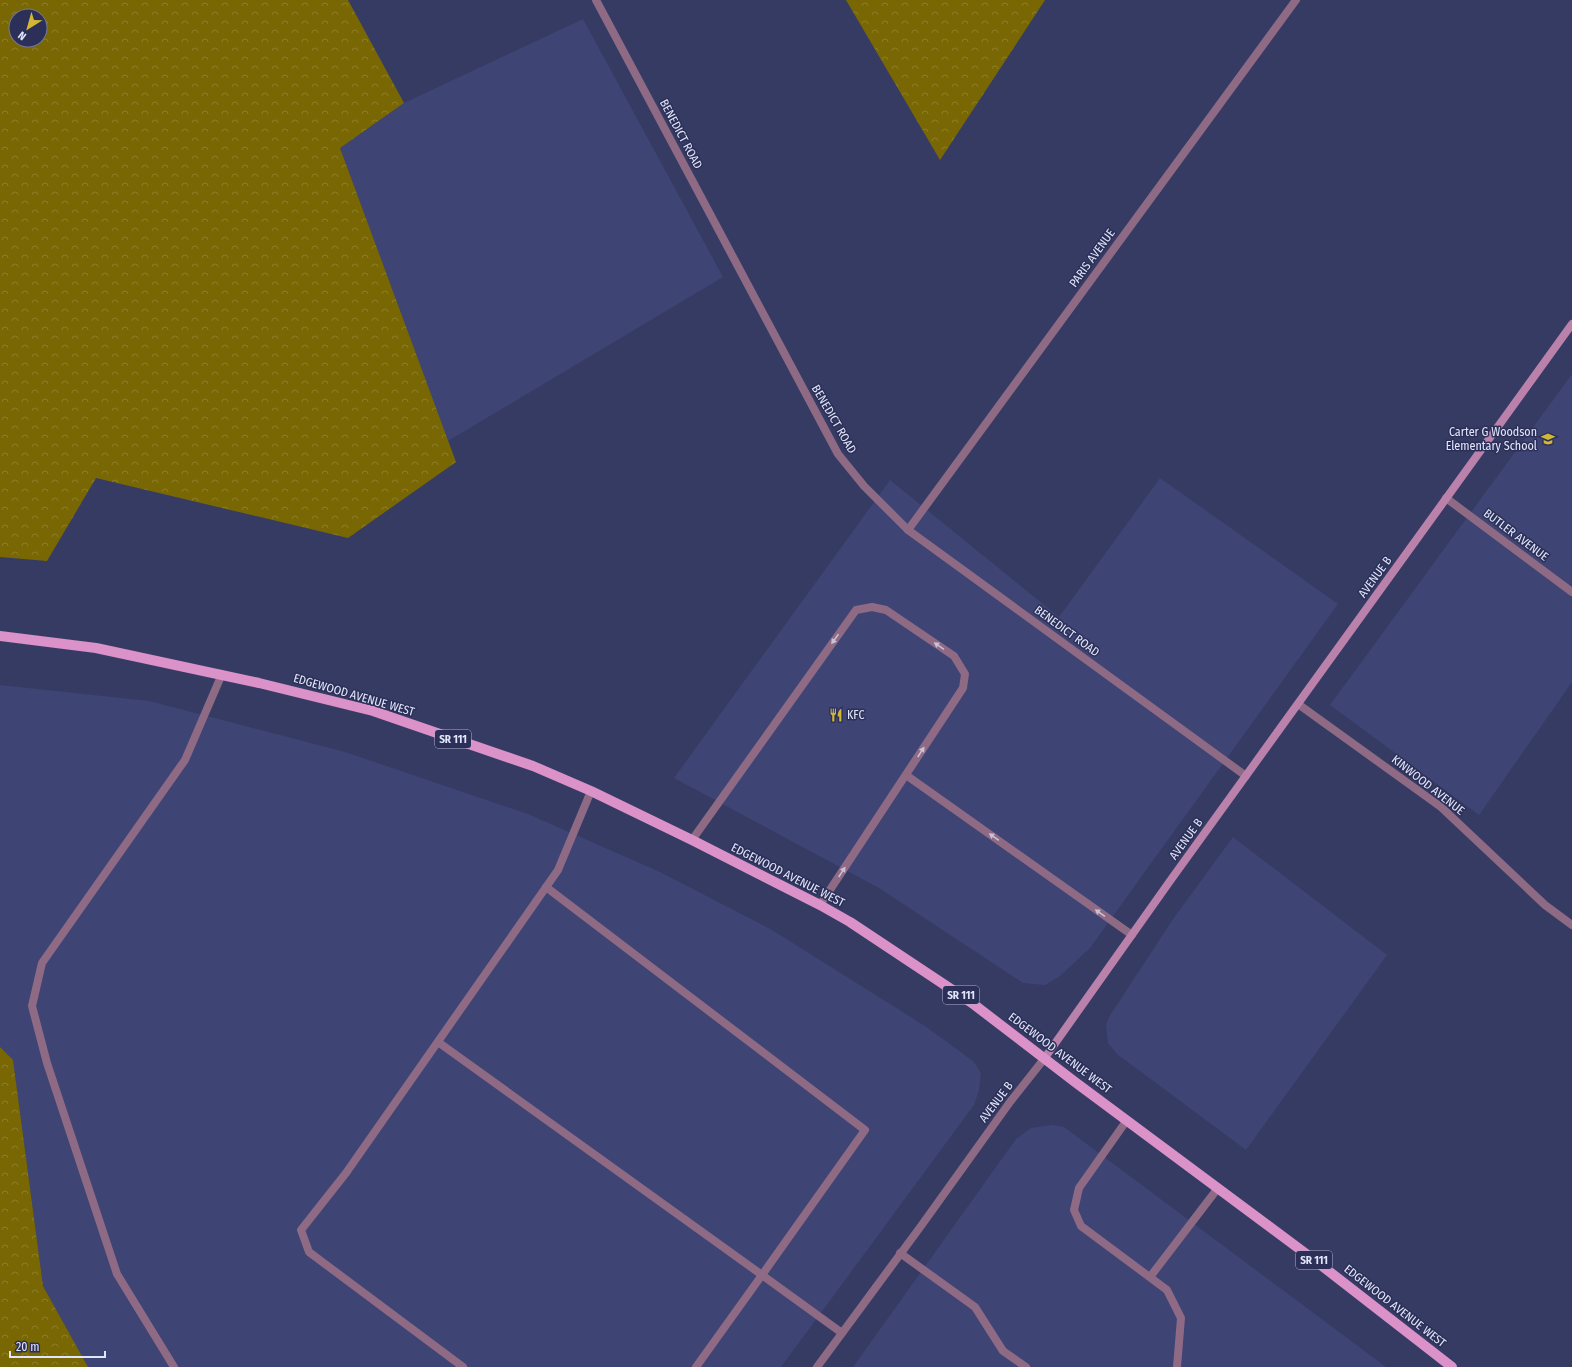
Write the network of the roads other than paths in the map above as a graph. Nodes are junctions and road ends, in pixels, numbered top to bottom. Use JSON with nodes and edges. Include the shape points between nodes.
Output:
{"nodes":[{"id":1,"x":596,"y":0,"type":"edge"},
{"id":2,"x":1296,"y":0,"type":"edge"},
{"id":3,"x":1572,"y":324,"type":"edge"},
{"id":4,"x":1446,"y":498,"type":"junction"},
{"id":5,"x":908,"y":530,"type":"junction"},
{"id":6,"x":1572,"y":592,"type":"edge"},
{"id":7,"x":0,"y":636,"type":"edge"},
{"id":8,"x":222,"y":674,"type":"junction"},
{"id":9,"x":1298,"y":704,"type":"junction"},
{"id":10,"x":906,"y":775,"type":"junction"},
{"id":11,"x":1246,"y":776,"type":"junction"},
{"id":12,"x":591,"y":791,"type":"junction"},
{"id":13,"x":692,"y":840,"type":"junction"},
{"id":14,"x":546,"y":887,"type":"junction"},
{"id":15,"x":820,"y":905,"type":"junction"},
{"id":16,"x":1572,"y":925,"type":"edge"},
{"id":17,"x":1132,"y":935,"type":"junction"},
{"id":18,"x":438,"y":1042,"type":"junction"},
{"id":19,"x":1044,"y":1059,"type":"junction"},
{"id":20,"x":1127,"y":1120,"type":"junction"},
{"id":21,"x":1218,"y":1188,"type":"junction"},
{"id":22,"x":900,"y":1253,"type":"junction"},
{"id":23,"x":762,"y":1275,"type":"junction"},
{"id":24,"x":1150,"y":1277,"type":"junction"},
{"id":25,"x":842,"y":1333,"type":"junction"},
{"id":26,"x":174,"y":1367,"type":"edge"},
{"id":27,"x":463,"y":1367,"type":"edge"},
{"id":28,"x":696,"y":1367,"type":"edge"},
{"id":29,"x":817,"y":1367,"type":"edge"},
{"id":30,"x":1026,"y":1367,"type":"edge"},
{"id":31,"x":1177,"y":1367,"type":"edge"},
{"id":32,"x":1452,"y":1367,"type":"edge"}],
"edges":[{"from":1,"to":5,"type":"street","name":"BENEDICT ROAD","via":[[838,454],[864,486]]},
{"from":2,"to":5,"type":"street","name":"PARIS AVENUE"},
{"from":3,"to":4,"type":"main road","name":"AVENUE B"},
{"from":4,"to":6,"type":"street","name":"BUTLER AVENUE"},
{"from":4,"to":9,"type":"main road","name":"AVENUE B"},
{"from":5,"to":11,"type":"street","name":"BENEDICT ROAD"},
{"from":7,"to":8,"type":"main road","name":"EDGEWOOD AVENUE WEST","number":"SR 111","via":[[96,648]]},
{"from":8,"to":12,"type":"main road","name":"EDGEWOOD AVENUE WEST","number":"SR 111","via":[[373,711],[533,766]]},
{"from":8,"to":26,"type":"street","via":[[185,760],[42,963],[32,1006],[47,1063],[118,1274]]},
{"from":9,"to":11,"type":"main road","name":"AVENUE B"},
{"from":9,"to":16,"type":"street","name":"KINWOOD AVENUE","via":[[1441,807],[1545,905]]},
{"from":10,"to":13,"type":"street","one_way":true,"via":[[963,688],[965,674],[954,656],[886,610],[872,607],[856,610]]},
{"from":15,"to":10,"type":"street","one_way":true},
{"from":17,"to":10,"type":"street","one_way":true},
{"from":11,"to":17,"type":"main road","name":"AVENUE B"},
{"from":12,"to":13,"type":"main road","name":"EDGEWOOD AVENUE WEST","number":"SR 111"},
{"from":12,"to":14,"type":"street","via":[[558,870]]},
{"from":13,"to":15,"type":"main road","name":"EDGEWOOD AVENUE WEST","number":"SR 111"},
{"from":14,"to":18,"type":"street"},
{"from":14,"to":23,"type":"street","via":[[866,1130]]},
{"from":15,"to":19,"type":"main road","name":"EDGEWOOD AVENUE WEST","number":"SR 111","via":[[972,1003]]},
{"from":17,"to":19,"type":"main road","name":"AVENUE B"},
{"from":18,"to":23,"type":"street"},
{"from":18,"to":27,"type":"street","via":[[346,1173],[301,1230],[309,1252]]},
{"from":19,"to":20,"type":"main road","name":"EDGEWOOD AVENUE WEST","number":"SR 111"},
{"from":19,"to":22,"type":"street","name":"AVENUE B"},
{"from":20,"to":21,"type":"main road","name":"EDGEWOOD AVENUE WEST","number":"SR 111"},
{"from":20,"to":24,"type":"street","via":[[1079,1188],[1074,1210],[1081,1226]]},
{"from":21,"to":24,"type":"street"},
{"from":21,"to":32,"type":"main road","name":"EDGEWOOD AVENUE WEST","number":"SR 111"},
{"from":22,"to":25,"type":"street","name":"AVENUE B"},
{"from":22,"to":30,"type":"street","via":[[975,1307],[1003,1351]]},
{"from":23,"to":25,"type":"street"},
{"from":23,"to":28,"type":"street"},
{"from":24,"to":31,"type":"street","via":[[1166,1290],[1181,1318]]},
{"from":25,"to":29,"type":"street","name":"AVENUE B"}]}
